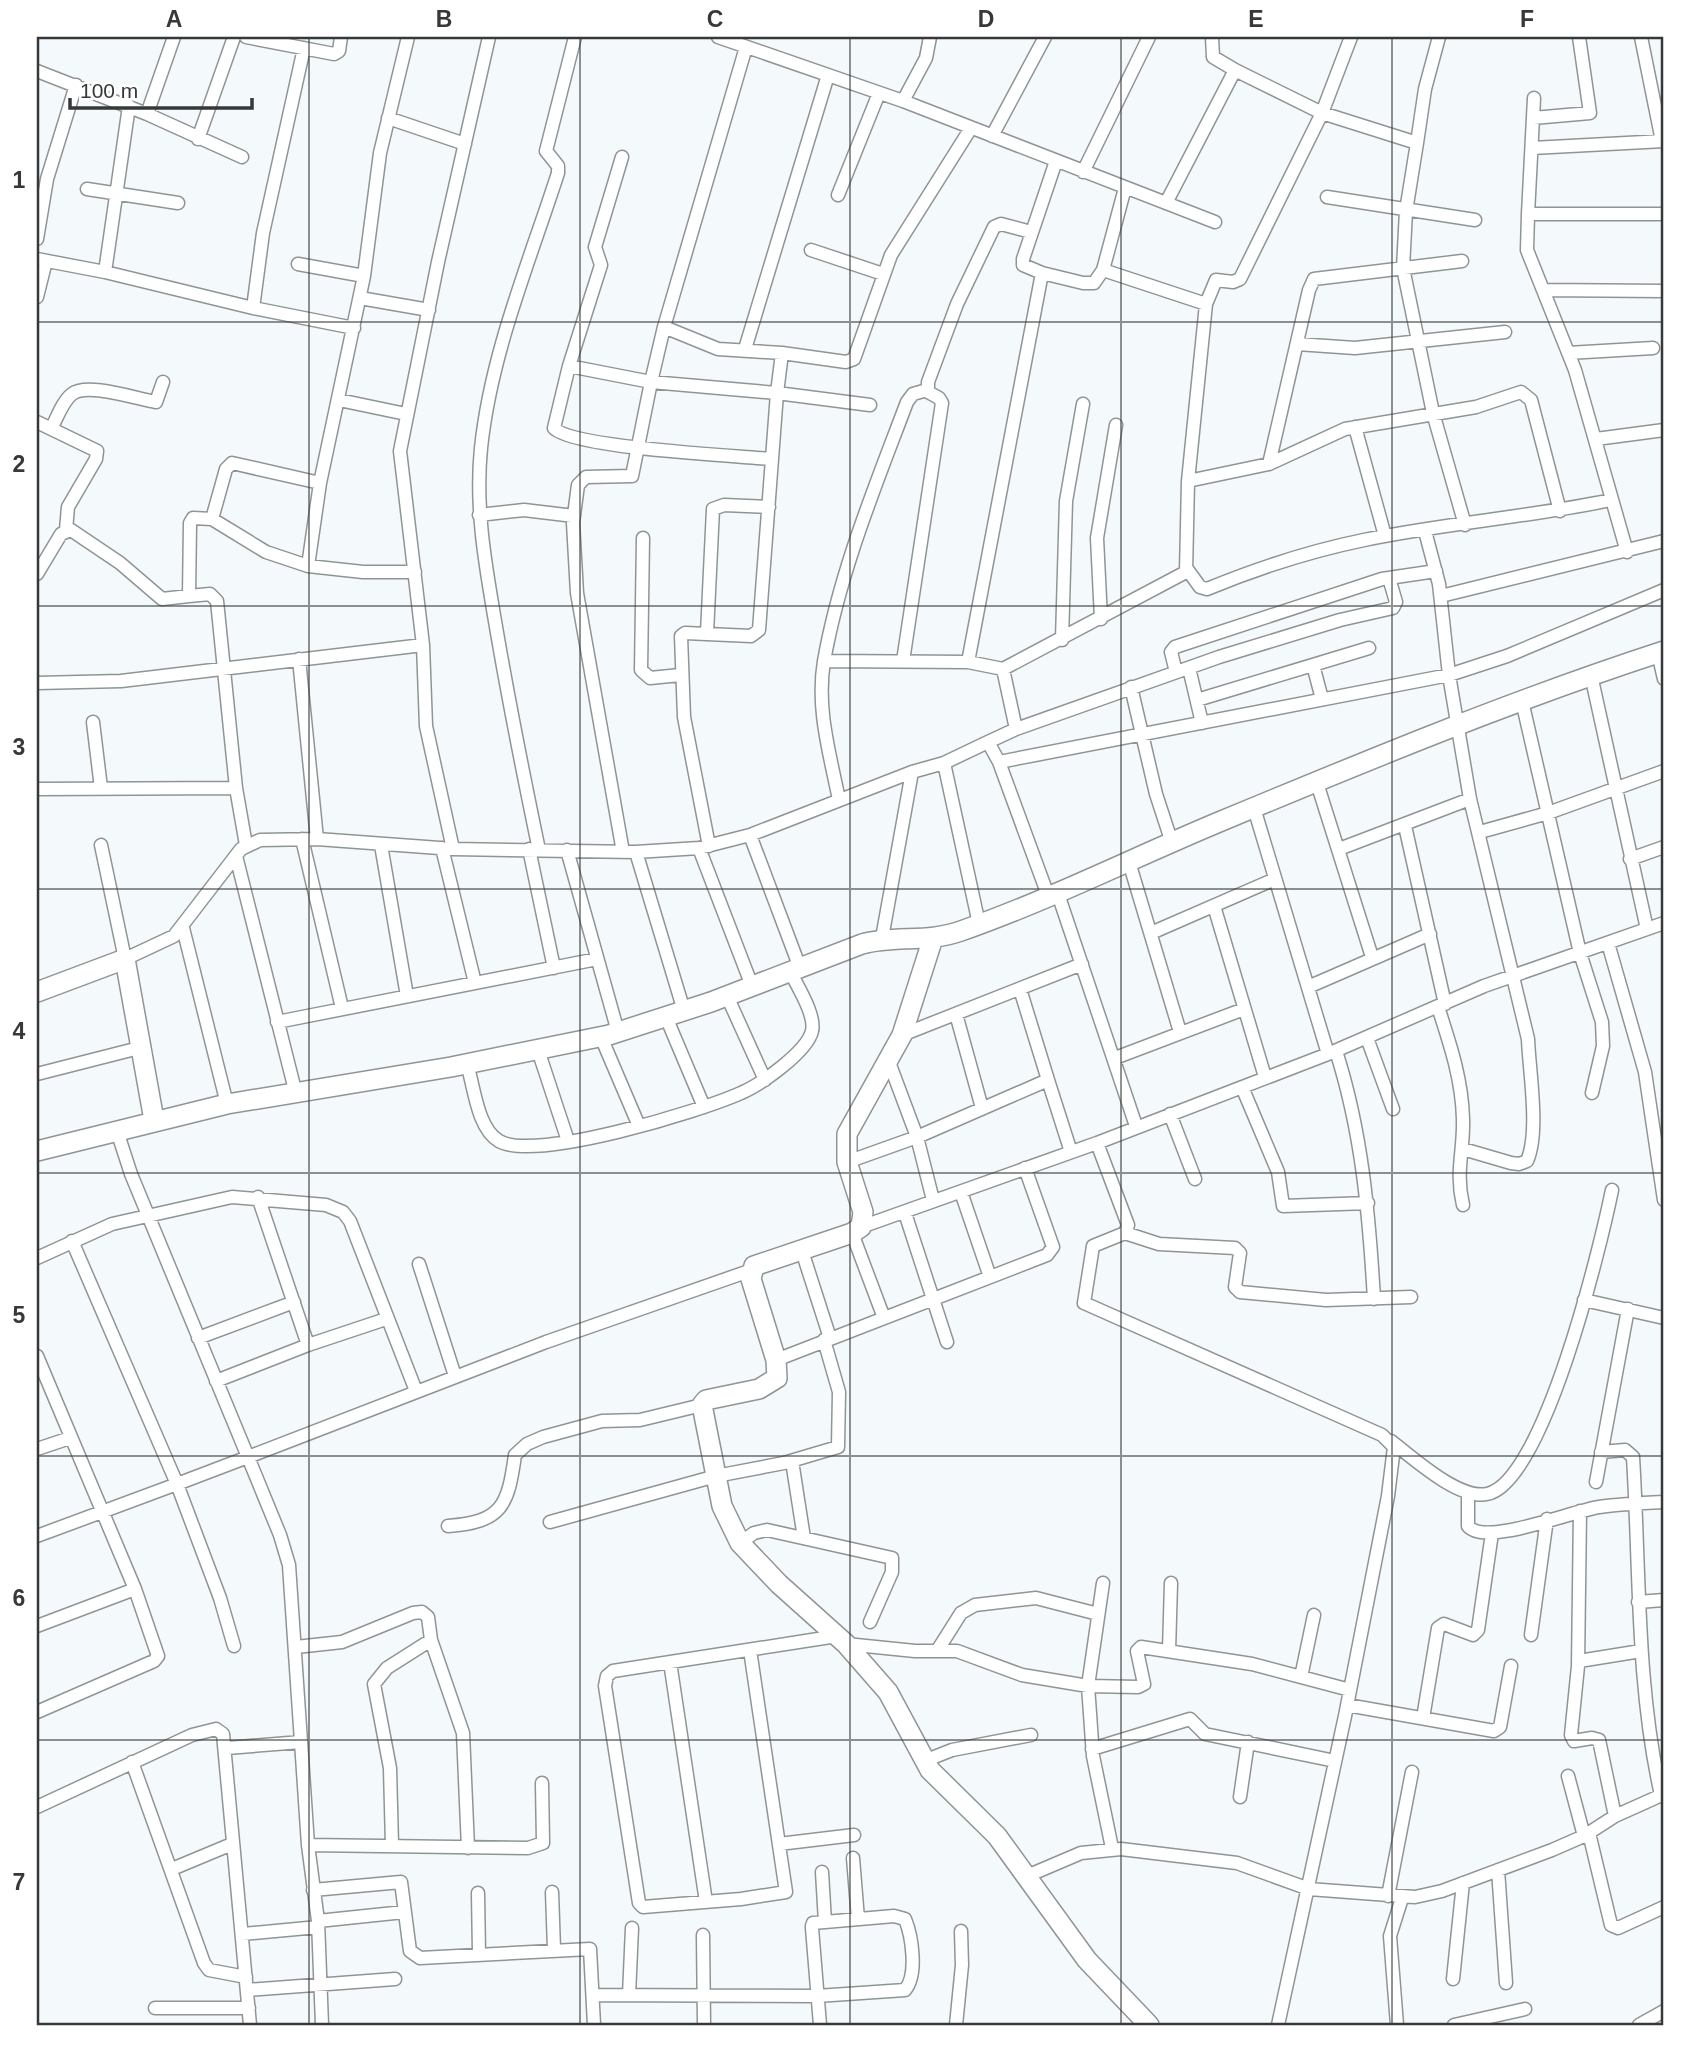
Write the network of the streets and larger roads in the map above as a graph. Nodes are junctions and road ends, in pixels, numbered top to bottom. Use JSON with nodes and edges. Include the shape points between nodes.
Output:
{"nodes":[{"id":1,"x":174,"y":37,"type":"edge"},
{"id":2,"x":234,"y":37,"type":"edge"},
{"id":3,"x":246,"y":37,"type":"edge"},
{"id":4,"x":341,"y":37,"type":"edge"},
{"id":5,"x":408,"y":37,"type":"edge"},
{"id":6,"x":489,"y":37,"type":"edge"},
{"id":7,"x":575,"y":37,"type":"edge"},
{"id":8,"x":718,"y":37,"type":"edge"},
{"id":9,"x":930,"y":37,"type":"edge"},
{"id":10,"x":1045,"y":37,"type":"edge"},
{"id":11,"x":1149,"y":37,"type":"edge"},
{"id":12,"x":1212,"y":37,"type":"edge"},
{"id":13,"x":1351,"y":37,"type":"edge"},
{"id":14,"x":1440,"y":37,"type":"edge"},
{"id":15,"x":1579,"y":37,"type":"edge"},
{"id":16,"x":1641,"y":37,"type":"edge"},
{"id":17,"x":734,"y":39,"type":"edge"},
{"id":18,"x":746,"y":47,"type":"junction"},
{"id":19,"x":304,"y":48,"type":"junction"},
{"id":20,"x":1235,"y":70,"type":"junction"},
{"id":21,"x":37,"y":71,"type":"edge"},
{"id":22,"x":828,"y":75,"type":"junction"},
{"id":23,"x":76,"y":85,"type":"junction"},
{"id":24,"x":879,"y":93,"type":"junction"},
{"id":25,"x":1534,"y":98,"type":"dead end"},
{"id":26,"x":903,"y":101,"type":"junction"},
{"id":27,"x":129,"y":106,"type":"junction"},
{"id":28,"x":1322,"y":113,"type":"junction"},
{"id":29,"x":147,"y":114,"type":"junction"},
{"id":30,"x":388,"y":118,"type":"junction"},
{"id":31,"x":1533,"y":118,"type":"junction"},
{"id":32,"x":971,"y":128,"type":"junction"},
{"id":33,"x":992,"y":136,"type":"junction"},
{"id":34,"x":198,"y":139,"type":"junction"},
{"id":35,"x":1663,"y":141,"type":"edge"},
{"id":36,"x":1417,"y":142,"type":"junction"},
{"id":37,"x":465,"y":144,"type":"junction"},
{"id":38,"x":1532,"y":148,"type":"junction"},
{"id":39,"x":242,"y":157,"type":"dead end"},
{"id":40,"x":622,"y":157,"type":"dead end"},
{"id":41,"x":1056,"y":161,"type":"junction"},
{"id":42,"x":1083,"y":172,"type":"junction"},
{"id":43,"x":1125,"y":188,"type":"junction"},
{"id":44,"x":88,"y":189,"type":"dead end"},
{"id":45,"x":116,"y":194,"type":"junction"},
{"id":46,"x":838,"y":195,"type":"dead end"},
{"id":47,"x":1327,"y":197,"type":"dead end"},
{"id":48,"x":1166,"y":203,"type":"junction"},
{"id":49,"x":178,"y":204,"type":"dead end"},
{"id":50,"x":1406,"y":211,"type":"junction"},
{"id":51,"x":1528,"y":214,"type":"junction"},
{"id":52,"x":1664,"y":214,"type":"edge"},
{"id":53,"x":1475,"y":220,"type":"dead end"},
{"id":54,"x":1215,"y":222,"type":"dead end"},
{"id":55,"x":1031,"y":232,"type":"junction"},
{"id":56,"x":37,"y":239,"type":"edge"},
{"id":57,"x":811,"y":250,"type":"dead end"},
{"id":58,"x":41,"y":260,"type":"edge"},
{"id":59,"x":1462,"y":261,"type":"dead end"},
{"id":60,"x":298,"y":264,"type":"dead end"},
{"id":61,"x":1403,"y":268,"type":"junction"},
{"id":62,"x":1103,"y":270,"type":"junction"},
{"id":63,"x":105,"y":272,"type":"junction"},
{"id":64,"x":1042,"y":273,"type":"junction"},
{"id":65,"x":883,"y":274,"type":"junction"},
{"id":66,"x":364,"y":276,"type":"junction"},
{"id":67,"x":1543,"y":290,"type":"junction"},
{"id":68,"x":1664,"y":291,"type":"edge"},
{"id":69,"x":37,"y":297,"type":"edge"},
{"id":70,"x":360,"y":298,"type":"junction"},
{"id":71,"x":1206,"y":304,"type":"junction"},
{"id":72,"x":253,"y":308,"type":"junction"},
{"id":73,"x":429,"y":310,"type":"junction"},
{"id":74,"x":664,"y":327,"type":"junction"},
{"id":75,"x":354,"y":328,"type":"junction"},
{"id":76,"x":1505,"y":332,"type":"dead end"},
{"id":77,"x":1418,"y":342,"type":"junction"},
{"id":78,"x":1297,"y":344,"type":"junction"},
{"id":79,"x":1653,"y":348,"type":"dead end"},
{"id":80,"x":745,"y":349,"type":"junction"},
{"id":81,"x":782,"y":353,"type":"junction"},
{"id":82,"x":1568,"y":353,"type":"junction"},
{"id":83,"x":569,"y":366,"type":"junction"},
{"id":84,"x":163,"y":382,"type":"dead end"},
{"id":85,"x":651,"y":382,"type":"junction"},
{"id":86,"x":927,"y":390,"type":"junction"},
{"id":87,"x":777,"y":393,"type":"junction"},
{"id":88,"x":339,"y":400,"type":"junction"},
{"id":89,"x":1083,"y":404,"type":"dead end"},
{"id":90,"x":870,"y":405,"type":"dead end"},
{"id":91,"x":406,"y":414,"type":"junction"},
{"id":92,"x":1433,"y":414,"type":"junction"},
{"id":93,"x":37,"y":422,"type":"edge"},
{"id":94,"x":1116,"y":425,"type":"dead end"},
{"id":95,"x":1355,"y":427,"type":"junction"},
{"id":96,"x":51,"y":429,"type":"junction"},
{"id":97,"x":1664,"y":430,"type":"edge"},
{"id":98,"x":1597,"y":439,"type":"junction"},
{"id":99,"x":638,"y":448,"type":"junction"},
{"id":100,"x":772,"y":459,"type":"junction"},
{"id":101,"x":1269,"y":464,"type":"junction"},
{"id":102,"x":1188,"y":481,"type":"junction"},
{"id":103,"x":320,"y":483,"type":"junction"},
{"id":104,"x":1611,"y":500,"type":"junction"},
{"id":105,"x":769,"y":507,"type":"junction"},
{"id":106,"x":1560,"y":511,"type":"junction"},
{"id":107,"x":479,"y":515,"type":"junction"},
{"id":108,"x":574,"y":516,"type":"junction"},
{"id":109,"x":212,"y":519,"type":"junction"},
{"id":110,"x":1465,"y":525,"type":"junction"},
{"id":111,"x":65,"y":530,"type":"junction"},
{"id":112,"x":1425,"y":531,"type":"junction"},
{"id":113,"x":1385,"y":537,"type":"junction"},
{"id":114,"x":643,"y":538,"type":"dead end"},
{"id":115,"x":1664,"y":541,"type":"edge"},
{"id":116,"x":1627,"y":552,"type":"junction"},
{"id":117,"x":308,"y":566,"type":"junction"},
{"id":118,"x":1187,"y":569,"type":"junction"},
{"id":119,"x":1436,"y":571,"type":"junction"},
{"id":120,"x":415,"y":572,"type":"junction"},
{"id":121,"x":37,"y":574,"type":"edge"},
{"id":122,"x":1389,"y":578,"type":"junction"},
{"id":123,"x":1664,"y":590,"type":"edge"},
{"id":124,"x":189,"y":596,"type":"junction"},
{"id":125,"x":1441,"y":596,"type":"junction"},
{"id":126,"x":1101,"y":619,"type":"junction"},
{"id":127,"x":707,"y":633,"type":"junction"},
{"id":128,"x":1062,"y":640,"type":"junction"},
{"id":129,"x":423,"y":645,"type":"junction"},
{"id":130,"x":1369,"y":648,"type":"dead end"},
{"id":131,"x":1661,"y":652,"type":"edge"},
{"id":132,"x":299,"y":659,"type":"junction"},
{"id":133,"x":902,"y":661,"type":"junction"},
{"id":134,"x":824,"y":662,"type":"junction"},
{"id":135,"x":968,"y":662,"type":"junction"},
{"id":136,"x":1313,"y":665,"type":"junction"},
{"id":137,"x":224,"y":668,"type":"junction"},
{"id":138,"x":1003,"y":669,"type":"junction"},
{"id":139,"x":1182,"y":670,"type":"junction"},
{"id":140,"x":680,"y":675,"type":"junction"},
{"id":141,"x":1449,"y":675,"type":"junction"},
{"id":142,"x":1591,"y":675,"type":"junction"},
{"id":143,"x":1664,"y":679,"type":"edge"},
{"id":144,"x":37,"y":683,"type":"edge"},
{"id":145,"x":1131,"y":687,"type":"junction"},
{"id":146,"x":1322,"y":699,"type":"junction"},
{"id":147,"x":1197,"y":700,"type":"junction"},
{"id":148,"x":1522,"y":701,"type":"junction"},
{"id":149,"x":93,"y":722,"type":"dead end"},
{"id":150,"x":1202,"y":723,"type":"junction"},
{"id":151,"x":1457,"y":723,"type":"junction"},
{"id":152,"x":1016,"y":729,"type":"junction"},
{"id":153,"x":1143,"y":741,"type":"junction"},
{"id":154,"x":988,"y":742,"type":"junction"},
{"id":155,"x":999,"y":762,"type":"junction"},
{"id":156,"x":944,"y":763,"type":"junction"},
{"id":157,"x":1664,"y":771,"type":"edge"},
{"id":158,"x":912,"y":772,"type":"junction"},
{"id":159,"x":1317,"y":783,"type":"junction"},
{"id":160,"x":101,"y":788,"type":"junction"},
{"id":161,"x":236,"y":788,"type":"junction"},
{"id":162,"x":37,"y":789,"type":"edge"},
{"id":163,"x":1615,"y":790,"type":"junction"},
{"id":164,"x":1470,"y":799,"type":"junction"},
{"id":165,"x":839,"y":800,"type":"junction"},
{"id":166,"x":1254,"y":808,"type":"junction"},
{"id":167,"x":1548,"y":814,"type":"junction"},
{"id":168,"x":1405,"y":826,"type":"junction"},
{"id":169,"x":1480,"y":832,"type":"junction"},
{"id":170,"x":750,"y":835,"type":"junction"},
{"id":171,"x":302,"y":839,"type":"junction"},
{"id":172,"x":317,"y":839,"type":"junction"},
{"id":173,"x":1172,"y":843,"type":"junction"},
{"id":174,"x":101,"y":845,"type":"dead end"},
{"id":175,"x":246,"y":845,"type":"junction"},
{"id":176,"x":381,"y":845,"type":"junction"},
{"id":177,"x":704,"y":847,"type":"junction"},
{"id":178,"x":1664,"y":847,"type":"edge"},
{"id":179,"x":447,"y":849,"type":"junction"},
{"id":180,"x":534,"y":849,"type":"junction"},
{"id":181,"x":1339,"y":849,"type":"junction"},
{"id":182,"x":568,"y":850,"type":"junction"},
{"id":183,"x":623,"y":852,"type":"junction"},
{"id":184,"x":636,"y":852,"type":"junction"},
{"id":185,"x":236,"y":856,"type":"junction"},
{"id":186,"x":1630,"y":859,"type":"junction"},
{"id":187,"x":1129,"y":862,"type":"junction"},
{"id":188,"x":1275,"y":879,"type":"junction"},
{"id":189,"x":1054,"y":896,"type":"junction"},
{"id":190,"x":1214,"y":906,"type":"junction"},
{"id":191,"x":979,"y":923,"type":"junction"},
{"id":192,"x":1664,"y":923,"type":"edge"},
{"id":193,"x":183,"y":928,"type":"junction"},
{"id":194,"x":1647,"y":929,"type":"junction"},
{"id":195,"x":1151,"y":933,"type":"junction"},
{"id":196,"x":1430,"y":934,"type":"junction"},
{"id":197,"x":882,"y":938,"type":"junction"},
{"id":198,"x":933,"y":939,"type":"junction"},
{"id":199,"x":1608,"y":943,"type":"junction"},
{"id":200,"x":1580,"y":953,"type":"junction"},
{"id":201,"x":1372,"y":957,"type":"junction"},
{"id":202,"x":125,"y":959,"type":"junction"},
{"id":203,"x":597,"y":959,"type":"junction"},
{"id":204,"x":1082,"y":964,"type":"junction"},
{"id":205,"x":554,"y":968,"type":"junction"},
{"id":206,"x":795,"y":970,"type":"junction"},
{"id":207,"x":1511,"y":976,"type":"junction"},
{"id":208,"x":475,"y":983,"type":"junction"},
{"id":209,"x":752,"y":986,"type":"junction"},
{"id":210,"x":1308,"y":987,"type":"junction"},
{"id":211,"x":1020,"y":989,"type":"junction"},
{"id":212,"x":37,"y":992,"type":"edge"},
{"id":213,"x":407,"y":996,"type":"junction"},
{"id":214,"x":727,"y":996,"type":"junction"},
{"id":215,"x":1441,"y":1005,"type":"junction"},
{"id":216,"x":342,"y":1009,"type":"junction"},
{"id":217,"x":1244,"y":1009,"type":"junction"},
{"id":218,"x":675,"y":1014,"type":"junction"},
{"id":219,"x":956,"y":1014,"type":"junction"},
{"id":220,"x":277,"y":1022,"type":"junction"},
{"id":221,"x":1180,"y":1032,"type":"junction"},
{"id":222,"x":610,"y":1034,"type":"junction"},
{"id":223,"x":902,"y":1035,"type":"junction"},
{"id":224,"x":1367,"y":1038,"type":"junction"},
{"id":225,"x":139,"y":1048,"type":"junction"},
{"id":226,"x":538,"y":1050,"type":"junction"},
{"id":227,"x":1332,"y":1053,"type":"junction"},
{"id":228,"x":1115,"y":1058,"type":"junction"},
{"id":229,"x":889,"y":1062,"type":"junction"},
{"id":230,"x":467,"y":1064,"type":"junction"},
{"id":231,"x":37,"y":1074,"type":"edge"},
{"id":232,"x":1265,"y":1077,"type":"junction"},
{"id":233,"x":765,"y":1080,"type":"junction"},
{"id":234,"x":1048,"y":1080,"type":"junction"},
{"id":235,"x":1242,"y":1087,"type":"junction"},
{"id":236,"x":295,"y":1090,"type":"junction"},
{"id":237,"x":1592,"y":1093,"type":"dead end"},
{"id":238,"x":227,"y":1104,"type":"junction"},
{"id":239,"x":704,"y":1108,"type":"junction"},
{"id":240,"x":982,"y":1108,"type":"junction"},
{"id":241,"x":1393,"y":1109,"type":"dead end"},
{"id":242,"x":1170,"y":1114,"type":"junction"},
{"id":243,"x":154,"y":1120,"type":"junction"},
{"id":244,"x":639,"y":1126,"type":"junction"},
{"id":245,"x":1136,"y":1126,"type":"junction"},
{"id":246,"x":917,"y":1136,"type":"junction"},
{"id":247,"x":119,"y":1139,"type":"junction"},
{"id":248,"x":568,"y":1141,"type":"junction"},
{"id":249,"x":1097,"y":1143,"type":"junction"},
{"id":250,"x":1462,"y":1149,"type":"junction"},
{"id":251,"x":37,"y":1151,"type":"edge"},
{"id":252,"x":1071,"y":1152,"type":"junction"},
{"id":253,"x":847,"y":1162,"type":"junction"},
{"id":254,"x":1025,"y":1168,"type":"junction"},
{"id":255,"x":1195,"y":1179,"type":"dead end"},
{"id":256,"x":1612,"y":1190,"type":"dead end"},
{"id":257,"x":961,"y":1192,"type":"junction"},
{"id":258,"x":258,"y":1197,"type":"junction"},
{"id":259,"x":933,"y":1200,"type":"junction"},
{"id":260,"x":1664,"y":1200,"type":"edge"},
{"id":261,"x":1368,"y":1203,"type":"junction"},
{"id":262,"x":1463,"y":1205,"type":"dead end"},
{"id":263,"x":905,"y":1213,"type":"junction"},
{"id":264,"x":148,"y":1215,"type":"junction"},
{"id":265,"x":857,"y":1230,"type":"junction"},
{"id":266,"x":1125,"y":1233,"type":"junction"},
{"id":267,"x":72,"y":1241,"type":"junction"},
{"id":268,"x":802,"y":1251,"type":"junction"},
{"id":269,"x":37,"y":1258,"type":"edge"},
{"id":270,"x":419,"y":1264,"type":"dead end"},
{"id":271,"x":752,"y":1270,"type":"junction"},
{"id":272,"x":990,"y":1277,"type":"junction"},
{"id":273,"x":1411,"y":1297,"type":"dead end"},
{"id":274,"x":931,"y":1299,"type":"junction"},
{"id":275,"x":1374,"y":1299,"type":"junction"},
{"id":276,"x":1584,"y":1300,"type":"junction"},
{"id":277,"x":294,"y":1302,"type":"junction"},
{"id":278,"x":1628,"y":1309,"type":"junction"},
{"id":279,"x":884,"y":1318,"type":"junction"},
{"id":280,"x":1664,"y":1318,"type":"edge"},
{"id":281,"x":387,"y":1319,"type":"junction"},
{"id":282,"x":198,"y":1338,"type":"junction"},
{"id":283,"x":827,"y":1339,"type":"junction"},
{"id":284,"x":947,"y":1342,"type":"dead end"},
{"id":285,"x":308,"y":1345,"type":"junction"},
{"id":286,"x":37,"y":1356,"type":"edge"},
{"id":287,"x":776,"y":1360,"type":"junction"},
{"id":288,"x":454,"y":1376,"type":"junction"},
{"id":289,"x":216,"y":1381,"type":"junction"},
{"id":290,"x":416,"y":1391,"type":"junction"},
{"id":291,"x":702,"y":1405,"type":"junction"},
{"id":292,"x":69,"y":1438,"type":"junction"},
{"id":293,"x":1391,"y":1441,"type":"junction"},
{"id":294,"x":37,"y":1449,"type":"edge"},
{"id":295,"x":1601,"y":1452,"type":"junction"},
{"id":296,"x":247,"y":1457,"type":"junction"},
{"id":297,"x":792,"y":1461,"type":"junction"},
{"id":298,"x":716,"y":1476,"type":"junction"},
{"id":299,"x":1596,"y":1482,"type":"dead end"},
{"id":300,"x":177,"y":1483,"type":"junction"},
{"id":301,"x":1468,"y":1493,"type":"junction"},
{"id":302,"x":1664,"y":1502,"type":"edge"},
{"id":303,"x":1633,"y":1503,"type":"junction"},
{"id":304,"x":103,"y":1511,"type":"junction"},
{"id":305,"x":1580,"y":1511,"type":"junction"},
{"id":306,"x":1547,"y":1519,"type":"junction"},
{"id":307,"x":550,"y":1521,"type":"dead end"},
{"id":308,"x":448,"y":1526,"type":"dead end"},
{"id":309,"x":1492,"y":1533,"type":"junction"},
{"id":310,"x":37,"y":1536,"type":"edge"},
{"id":311,"x":804,"y":1538,"type":"junction"},
{"id":312,"x":740,"y":1544,"type":"junction"},
{"id":313,"x":1103,"y":1583,"type":"dead end"},
{"id":314,"x":1171,"y":1583,"type":"dead end"},
{"id":315,"x":135,"y":1589,"type":"junction"},
{"id":316,"x":1664,"y":1600,"type":"edge"},
{"id":317,"x":1638,"y":1602,"type":"junction"},
{"id":318,"x":1098,"y":1614,"type":"junction"},
{"id":319,"x":1314,"y":1615,"type":"dead end"},
{"id":320,"x":870,"y":1622,"type":"dead end"},
{"id":321,"x":37,"y":1626,"type":"edge"},
{"id":322,"x":1531,"y":1635,"type":"dead end"},
{"id":323,"x":431,"y":1640,"type":"junction"},
{"id":324,"x":842,"y":1640,"type":"junction"},
{"id":325,"x":234,"y":1646,"type":"dead end"},
{"id":326,"x":296,"y":1647,"type":"junction"},
{"id":327,"x":750,"y":1650,"type":"junction"},
{"id":328,"x":937,"y":1651,"type":"junction"},
{"id":329,"x":1169,"y":1651,"type":"junction"},
{"id":330,"x":1641,"y":1651,"type":"junction"},
{"id":331,"x":1579,"y":1661,"type":"junction"},
{"id":332,"x":670,"y":1662,"type":"junction"},
{"id":333,"x":1511,"y":1666,"type":"dead end"},
{"id":334,"x":1301,"y":1677,"type":"junction"},
{"id":335,"x":1088,"y":1686,"type":"junction"},
{"id":336,"x":1350,"y":1690,"type":"junction"},
{"id":337,"x":1347,"y":1705,"type":"junction"},
{"id":338,"x":37,"y":1712,"type":"edge"},
{"id":339,"x":1423,"y":1718,"type":"junction"},
{"id":340,"x":1031,"y":1735,"type":"dead end"},
{"id":341,"x":300,"y":1742,"type":"junction"},
{"id":342,"x":1248,"y":1742,"type":"junction"},
{"id":343,"x":227,"y":1748,"type":"junction"},
{"id":344,"x":1092,"y":1749,"type":"junction"},
{"id":345,"x":924,"y":1761,"type":"junction"},
{"id":346,"x":1335,"y":1761,"type":"junction"},
{"id":347,"x":132,"y":1762,"type":"junction"},
{"id":348,"x":1412,"y":1772,"type":"dead end"},
{"id":349,"x":1568,"y":1776,"type":"dead end"},
{"id":350,"x":542,"y":1783,"type":"dead end"},
{"id":351,"x":1663,"y":1794,"type":"edge"},
{"id":352,"x":1240,"y":1797,"type":"dead end"},
{"id":353,"x":37,"y":1807,"type":"edge"},
{"id":354,"x":1615,"y":1816,"type":"junction"},
{"id":355,"x":1586,"y":1834,"type":"junction"},
{"id":356,"x":854,"y":1835,"type":"dead end"},
{"id":357,"x":232,"y":1843,"type":"junction"},
{"id":358,"x":779,"y":1844,"type":"junction"},
{"id":359,"x":308,"y":1845,"type":"junction"},
{"id":360,"x":392,"y":1845,"type":"junction"},
{"id":361,"x":468,"y":1849,"type":"junction"},
{"id":362,"x":1112,"y":1849,"type":"junction"},
{"id":363,"x":853,"y":1858,"type":"dead end"},
{"id":364,"x":172,"y":1869,"type":"junction"},
{"id":365,"x":1498,"y":1870,"type":"junction"},
{"id":366,"x":822,"y":1872,"type":"dead end"},
{"id":367,"x":1027,"y":1876,"type":"junction"},
{"id":368,"x":1463,"y":1883,"type":"junction"},
{"id":369,"x":1309,"y":1889,"type":"junction"},
{"id":370,"x":313,"y":1890,"type":"junction"},
{"id":371,"x":552,"y":1892,"type":"dead end"},
{"id":372,"x":478,"y":1893,"type":"dead end"},
{"id":373,"x":1395,"y":1897,"type":"junction"},
{"id":374,"x":706,"y":1902,"type":"junction"},
{"id":375,"x":1664,"y":1907,"type":"edge"},
{"id":376,"x":404,"y":1912,"type":"junction"},
{"id":377,"x":858,"y":1919,"type":"junction"},
{"id":378,"x":825,"y":1922,"type":"junction"},
{"id":379,"x":318,"y":1924,"type":"junction"},
{"id":380,"x":632,"y":1928,"type":"dead end"},
{"id":381,"x":961,"y":1931,"type":"dead end"},
{"id":382,"x":243,"y":1934,"type":"junction"},
{"id":383,"x":703,"y":1935,"type":"dead end"},
{"id":384,"x":554,"y":1949,"type":"junction"},
{"id":385,"x":479,"y":1954,"type":"junction"},
{"id":386,"x":395,"y":1979,"type":"dead end"},
{"id":387,"x":1453,"y":1979,"type":"dead end"},
{"id":388,"x":246,"y":1983,"type":"junction"},
{"id":389,"x":1506,"y":1983,"type":"dead end"},
{"id":390,"x":321,"y":1986,"type":"junction"},
{"id":391,"x":594,"y":1995,"type":"junction"},
{"id":392,"x":629,"y":1995,"type":"junction"},
{"id":393,"x":704,"y":1996,"type":"junction"},
{"id":394,"x":817,"y":1996,"type":"junction"},
{"id":395,"x":155,"y":2008,"type":"dead end"},
{"id":396,"x":249,"y":2008,"type":"junction"},
{"id":397,"x":1525,"y":2009,"type":"dead end"},
{"id":398,"x":1664,"y":2011,"type":"edge"},
{"id":399,"x":1505,"y":2020,"type":"edge"},
{"id":400,"x":250,"y":2025,"type":"edge"},
{"id":401,"x":322,"y":2025,"type":"edge"},
{"id":402,"x":594,"y":2025,"type":"edge"},
{"id":403,"x":704,"y":2025,"type":"edge"},
{"id":404,"x":820,"y":2025,"type":"edge"},
{"id":405,"x":956,"y":2025,"type":"edge"},
{"id":406,"x":1149,"y":2025,"type":"edge"},
{"id":407,"x":1279,"y":2025,"type":"edge"},
{"id":408,"x":1397,"y":2025,"type":"edge"},
{"id":409,"x":1454,"y":2025,"type":"edge"},
{"id":410,"x":1639,"y":2025,"type":"edge"}],
"edges":[{"from":1,"to":29,"type":"street"},
{"from":2,"to":34,"type":"street"},
{"from":3,"to":19,"type":"street"},
{"from":4,"to":19,"type":"street","via":[[336,54]]},
{"from":5,"to":30,"type":"street"},
{"from":6,"to":37,"type":"street"},
{"from":7,"to":107,"type":"street","via":[[546,151],[558,173],[493,373],[481,450]]},
{"from":8,"to":17,"type":"street"},
{"from":9,"to":26,"type":"street","via":[[926,58]]},
{"from":10,"to":33,"type":"street"},
{"from":11,"to":42,"type":"street"},
{"from":12,"to":20,"type":"street","via":[[1213,57]]},
{"from":13,"to":28,"type":"street"},
{"from":14,"to":36,"type":"street","via":[[1425,89]]},
{"from":15,"to":31,"type":"street","via":[[1590,113]]},
{"from":16,"to":35,"type":"street"},
{"from":17,"to":18,"type":"street"},
{"from":18,"to":22,"type":"street"},
{"from":18,"to":74,"type":"street"},
{"from":19,"to":72,"type":"street","via":[[263,233]]},
{"from":20,"to":28,"type":"street"},
{"from":20,"to":48,"type":"street"},
{"from":21,"to":23,"type":"street"},
{"from":22,"to":24,"type":"street"},
{"from":22,"to":80,"type":"street"},
{"from":23,"to":27,"type":"street"},
{"from":23,"to":56,"type":"street","via":[[47,179]]},
{"from":24,"to":26,"type":"street"},
{"from":24,"to":46,"type":"street"},
{"from":25,"to":31,"type":"street"},
{"from":26,"to":32,"type":"street"},
{"from":27,"to":29,"type":"street"},
{"from":27,"to":45,"type":"street"},
{"from":28,"to":36,"type":"street"},
{"from":28,"to":71,"type":"street","via":[[1240,279],[1216,280]]},
{"from":29,"to":34,"type":"street"},
{"from":30,"to":37,"type":"street"},
{"from":30,"to":66,"type":"street"},
{"from":31,"to":38,"type":"street"},
{"from":32,"to":33,"type":"street"},
{"from":32,"to":65,"type":"street","via":[[906,229]]},
{"from":33,"to":41,"type":"street"},
{"from":34,"to":39,"type":"street"},
{"from":35,"to":38,"type":"street"},
{"from":36,"to":50,"type":"street"},
{"from":37,"to":73,"type":"street"},
{"from":38,"to":51,"type":"street"},
{"from":40,"to":83,"type":"street","via":[[595,247],[601,265]]},
{"from":41,"to":42,"type":"street"},
{"from":41,"to":55,"type":"street"},
{"from":42,"to":43,"type":"street"},
{"from":43,"to":48,"type":"street"},
{"from":43,"to":62,"type":"street"},
{"from":44,"to":45,"type":"street"},
{"from":45,"to":49,"type":"street"},
{"from":45,"to":63,"type":"street"},
{"from":47,"to":50,"type":"street"},
{"from":48,"to":54,"type":"street"},
{"from":50,"to":53,"type":"street"},
{"from":50,"to":61,"type":"street"},
{"from":51,"to":52,"type":"street"},
{"from":51,"to":67,"type":"street","via":[[1527,250]]},
{"from":55,"to":64,"type":"street","via":[[1023,265]]},
{"from":55,"to":86,"type":"street","via":[[1001,224],[994,227],[953,315]]},
{"from":57,"to":65,"type":"street"},
{"from":58,"to":63,"type":"street"},
{"from":58,"to":69,"type":"street"},
{"from":59,"to":61,"type":"street"},
{"from":60,"to":66,"type":"street"},
{"from":61,"to":77,"type":"street"},
{"from":61,"to":78,"type":"street","via":[[1314,279]]},
{"from":62,"to":64,"type":"street","via":[[1088,284]]},
{"from":62,"to":71,"type":"street"},
{"from":63,"to":72,"type":"street"},
{"from":64,"to":135,"type":"street"},
{"from":65,"to":81,"type":"street","via":[[852,360]]},
{"from":66,"to":70,"type":"street"},
{"from":67,"to":68,"type":"street"},
{"from":67,"to":82,"type":"street"},
{"from":70,"to":73,"type":"street"},
{"from":70,"to":75,"type":"street"},
{"from":71,"to":102,"type":"street"},
{"from":72,"to":75,"type":"street"},
{"from":73,"to":91,"type":"street"},
{"from":74,"to":80,"type":"street","via":[[718,349]]},
{"from":74,"to":85,"type":"street"},
{"from":75,"to":88,"type":"street"},
{"from":76,"to":77,"type":"street"},
{"from":77,"to":78,"type":"street","via":[[1355,348]]},
{"from":77,"to":92,"type":"street"},
{"from":78,"to":101,"type":"street"},
{"from":79,"to":82,"type":"street"},
{"from":80,"to":81,"type":"street"},
{"from":81,"to":87,"type":"street"},
{"from":82,"to":98,"type":"street"},
{"from":83,"to":85,"type":"street"},
{"from":83,"to":99,"type":"street","via":[[554,423],[557,431]]},
{"from":84,"to":96,"type":"street","via":[[156,402],[93,390],[77,392]]},
{"from":85,"to":87,"type":"street"},
{"from":85,"to":99,"type":"street"},
{"from":86,"to":133,"type":"street","via":[[942,403]]},
{"from":86,"to":134,"type":"street","via":[[912,394],[907,402],[858,533]]},
{"from":87,"to":90,"type":"street"},
{"from":87,"to":100,"type":"street"},
{"from":88,"to":91,"type":"street"},
{"from":88,"to":103,"type":"street"},
{"from":89,"to":128,"type":"street","via":[[1066,501]]},
{"from":91,"to":120,"type":"street","via":[[400,464]]},
{"from":92,"to":95,"type":"street"},
{"from":92,"to":106,"type":"street","via":[[1526,392]]},
{"from":92,"to":110,"type":"street"},
{"from":93,"to":96,"type":"street"},
{"from":94,"to":126,"type":"street","via":[[1097,538]]},
{"from":95,"to":101,"type":"street"},
{"from":95,"to":113,"type":"street"},
{"from":96,"to":111,"type":"street","via":[[97,454],[68,508]]},
{"from":97,"to":98,"type":"street"},
{"from":98,"to":104,"type":"street"},
{"from":99,"to":100,"type":"street"},
{"from":99,"to":108,"type":"street","via":[[630,478],[579,480]]},
{"from":100,"to":105,"type":"street"},
{"from":101,"to":102,"type":"street"},
{"from":102,"to":118,"type":"street"},
{"from":103,"to":109,"type":"street","via":[[232,463],[226,469]]},
{"from":103,"to":117,"type":"street"},
{"from":104,"to":106,"type":"street"},
{"from":104,"to":116,"type":"street"},
{"from":105,"to":127,"type":"street","via":[[759,629],[751,636]]},
{"from":105,"to":127,"type":"street","via":[[724,505],[713,509]]},
{"from":106,"to":110,"type":"street"},
{"from":107,"to":108,"type":"street","via":[[524,510]]},
{"from":107,"to":180,"type":"street"},
{"from":108,"to":183,"type":"street","via":[[577,593]]},
{"from":109,"to":117,"type":"street","via":[[266,552]]},
{"from":109,"to":124,"type":"street","via":[[190,523]]},
{"from":110,"to":112,"type":"street"},
{"from":111,"to":121,"type":"street"},
{"from":111,"to":124,"type":"street","via":[[81,534],[162,599]]},
{"from":112,"to":113,"type":"street"},
{"from":112,"to":119,"type":"street"},
{"from":113,"to":118,"type":"street","via":[[1308,553],[1207,589],[1200,587]]},
{"from":114,"to":140,"type":"street","via":[[641,670],[650,678]]},
{"from":115,"to":116,"type":"street"},
{"from":116,"to":125,"type":"street"},
{"from":117,"to":120,"type":"street"},
{"from":118,"to":126,"type":"street"},
{"from":119,"to":122,"type":"street"},
{"from":119,"to":125,"type":"street"},
{"from":120,"to":129,"type":"street"},
{"from":122,"to":139,"type":"street","via":[[1395,607]]},
{"from":122,"to":139,"type":"street","via":[[1175,647],[1171,652]]},
{"from":123,"to":141,"type":"street","via":[[1507,656]]},
{"from":124,"to":137,"type":"street","via":[[204,593],[215,597]]},
{"from":125,"to":141,"type":"street"},
{"from":126,"to":128,"type":"street"},
{"from":127,"to":140,"type":"street","via":[[681,636]]},
{"from":128,"to":138,"type":"street"},
{"from":129,"to":132,"type":"street"},
{"from":129,"to":179,"type":"street","via":[[426,726]]},
{"from":130,"to":136,"type":"street"},
{"from":131,"to":142,"type":"street"},
{"from":131,"to":143,"type":"street"},
{"from":132,"to":137,"type":"street"},
{"from":132,"to":172,"type":"street"},
{"from":133,"to":134,"type":"street"},
{"from":133,"to":135,"type":"street"},
{"from":134,"to":165,"type":"street","via":[[821,711]]},
{"from":135,"to":138,"type":"street"},
{"from":136,"to":146,"type":"street"},
{"from":136,"to":147,"type":"street"},
{"from":137,"to":144,"type":"street","via":[[121,681]]},
{"from":137,"to":161,"type":"street"},
{"from":138,"to":152,"type":"street"},
{"from":139,"to":145,"type":"street"},
{"from":139,"to":147,"type":"street"},
{"from":140,"to":177,"type":"street"},
{"from":141,"to":146,"type":"street"},
{"from":141,"to":151,"type":"street"},
{"from":142,"to":148,"type":"street"},
{"from":142,"to":163,"type":"street"},
{"from":145,"to":152,"type":"street"},
{"from":145,"to":153,"type":"street"},
{"from":146,"to":150,"type":"street"},
{"from":147,"to":150,"type":"street"},
{"from":148,"to":151,"type":"street"},
{"from":148,"to":167,"type":"street"},
{"from":149,"to":160,"type":"street"},
{"from":150,"to":153,"type":"street"},
{"from":151,"to":159,"type":"street"},
{"from":151,"to":164,"type":"street"},
{"from":152,"to":154,"type":"street"},
{"from":153,"to":155,"type":"street"},
{"from":153,"to":173,"type":"street"},
{"from":154,"to":155,"type":"street"},
{"from":154,"to":156,"type":"street"},
{"from":155,"to":189,"type":"street"},
{"from":156,"to":158,"type":"street"},
{"from":156,"to":191,"type":"street"},
{"from":157,"to":163,"type":"street"},
{"from":158,"to":165,"type":"street"},
{"from":158,"to":197,"type":"street"},
{"from":159,"to":166,"type":"street"},
{"from":159,"to":181,"type":"street"},
{"from":160,"to":161,"type":"street"},
{"from":160,"to":162,"type":"street"},
{"from":161,"to":175,"type":"street"},
{"from":163,"to":167,"type":"street"},
{"from":163,"to":186,"type":"street"},
{"from":164,"to":168,"type":"street"},
{"from":164,"to":169,"type":"street"},
{"from":165,"to":170,"type":"street"},
{"from":166,"to":173,"type":"street"},
{"from":166,"to":188,"type":"street"},
{"from":167,"to":169,"type":"street"},
{"from":167,"to":200,"type":"street"},
{"from":168,"to":181,"type":"street"},
{"from":168,"to":196,"type":"street"},
{"from":169,"to":207,"type":"street"},
{"from":170,"to":177,"type":"street"},
{"from":170,"to":206,"type":"street"},
{"from":171,"to":172,"type":"street"},
{"from":171,"to":175,"type":"street"},
{"from":171,"to":216,"type":"street"},
{"from":172,"to":176,"type":"street"},
{"from":173,"to":187,"type":"street"},
{"from":174,"to":202,"type":"street"},
{"from":175,"to":185,"type":"street"},
{"from":176,"to":179,"type":"street"},
{"from":176,"to":213,"type":"street"},
{"from":177,"to":184,"type":"street"},
{"from":177,"to":209,"type":"street"},
{"from":178,"to":186,"type":"street"},
{"from":179,"to":180,"type":"street"},
{"from":179,"to":208,"type":"street"},
{"from":180,"to":182,"type":"street"},
{"from":180,"to":205,"type":"street"},
{"from":181,"to":201,"type":"street"},
{"from":182,"to":183,"type":"street"},
{"from":182,"to":203,"type":"street"},
{"from":183,"to":184,"type":"street"},
{"from":184,"to":218,"type":"street"},
{"from":185,"to":193,"type":"street"},
{"from":185,"to":220,"type":"street"},
{"from":186,"to":194,"type":"street"},
{"from":187,"to":189,"type":"street"},
{"from":187,"to":195,"type":"street"},
{"from":188,"to":190,"type":"street"},
{"from":188,"to":210,"type":"street"},
{"from":189,"to":191,"type":"street"},
{"from":189,"to":204,"type":"street"},
{"from":190,"to":195,"type":"street"},
{"from":190,"to":217,"type":"street"},
{"from":191,"to":198,"type":"street"},
{"from":192,"to":194,"type":"street"},
{"from":193,"to":202,"type":"street"},
{"from":193,"to":238,"type":"street"},
{"from":194,"to":199,"type":"street"},
{"from":195,"to":221,"type":"street"},
{"from":196,"to":201,"type":"street"},
{"from":196,"to":215,"type":"street"},
{"from":197,"to":198,"type":"street"},
{"from":197,"to":206,"type":"street"},
{"from":198,"to":223,"type":"street"},
{"from":199,"to":200,"type":"street"},
{"from":199,"to":260,"type":"street","via":[[1645,1072]]},
{"from":200,"to":207,"type":"street"},
{"from":200,"to":237,"type":"street","via":[[1603,1034]]},
{"from":201,"to":210,"type":"street"},
{"from":202,"to":212,"type":"street"},
{"from":202,"to":225,"type":"street"},
{"from":203,"to":205,"type":"street"},
{"from":203,"to":222,"type":"street"},
{"from":204,"to":211,"type":"street"},
{"from":204,"to":228,"type":"street"},
{"from":205,"to":208,"type":"street"},
{"from":206,"to":209,"type":"street"},
{"from":206,"to":233,"type":"street","via":[[812,1032]]},
{"from":207,"to":215,"type":"street"},
{"from":207,"to":250,"type":"street","via":[[1528,1038],[1533,1091],[1529,1157],[1519,1164]]},
{"from":208,"to":213,"type":"street"},
{"from":209,"to":214,"type":"street"},
{"from":210,"to":227,"type":"street"},
{"from":211,"to":219,"type":"street"},
{"from":211,"to":234,"type":"street"},
{"from":213,"to":216,"type":"street"},
{"from":214,"to":218,"type":"street"},
{"from":214,"to":233,"type":"street"},
{"from":215,"to":224,"type":"street"},
{"from":215,"to":250,"type":"street","via":[[1461,1081]]},
{"from":216,"to":220,"type":"street"},
{"from":217,"to":221,"type":"street"},
{"from":217,"to":232,"type":"street"},
{"from":218,"to":222,"type":"street"},
{"from":218,"to":239,"type":"street"},
{"from":219,"to":223,"type":"street"},
{"from":219,"to":240,"type":"street"},
{"from":220,"to":236,"type":"street"},
{"from":221,"to":228,"type":"street"},
{"from":222,"to":226,"type":"street"},
{"from":222,"to":244,"type":"street"},
{"from":223,"to":229,"type":"street"},
{"from":224,"to":227,"type":"street"},
{"from":224,"to":241,"type":"street"},
{"from":225,"to":231,"type":"street"},
{"from":225,"to":243,"type":"street"},
{"from":226,"to":230,"type":"street"},
{"from":226,"to":248,"type":"street"},
{"from":227,"to":232,"type":"street"},
{"from":227,"to":261,"type":"street","via":[[1360,1149]]},
{"from":228,"to":245,"type":"street"},
{"from":229,"to":246,"type":"street"},
{"from":229,"to":253,"type":"street","via":[[852,1122]]},
{"from":230,"to":236,"type":"street"},
{"from":230,"to":248,"type":"street","via":[[483,1120],[494,1138],[516,1146]]},
{"from":232,"to":235,"type":"street"},
{"from":233,"to":239,"type":"street"},
{"from":234,"to":240,"type":"street"},
{"from":234,"to":252,"type":"street"},
{"from":235,"to":242,"type":"street"},
{"from":235,"to":261,"type":"street","via":[[1278,1172],[1283,1206]]},
{"from":236,"to":238,"type":"street"},
{"from":238,"to":243,"type":"street"},
{"from":239,"to":244,"type":"street"},
{"from":240,"to":246,"type":"street"},
{"from":242,"to":245,"type":"street"},
{"from":242,"to":255,"type":"street"},
{"from":243,"to":247,"type":"street"},
{"from":244,"to":248,"type":"street"},
{"from":245,"to":249,"type":"street"},
{"from":246,"to":253,"type":"street"},
{"from":246,"to":259,"type":"street"},
{"from":247,"to":251,"type":"street"},
{"from":247,"to":264,"type":"street"},
{"from":249,"to":252,"type":"street"},
{"from":249,"to":266,"type":"street","via":[[1127,1221]]},
{"from":250,"to":262,"type":"street","via":[[1457,1170]]},
{"from":252,"to":254,"type":"street"},
{"from":253,"to":265,"type":"street","via":[[863,1212]]},
{"from":254,"to":257,"type":"street"},
{"from":254,"to":272,"type":"street","via":[[1053,1247],[1046,1255]]},
{"from":256,"to":276,"type":"street"},
{"from":257,"to":259,"type":"street"},
{"from":257,"to":272,"type":"street"},
{"from":258,"to":264,"type":"street","via":[[232,1197]]},
{"from":258,"to":277,"type":"street"},
{"from":258,"to":281,"type":"street","via":[[326,1205],[346,1215]]},
{"from":259,"to":263,"type":"street"},
{"from":261,"to":275,"type":"street"},
{"from":263,"to":265,"type":"street"},
{"from":263,"to":274,"type":"street"},
{"from":264,"to":267,"type":"street"},
{"from":264,"to":282,"type":"street"},
{"from":265,"to":268,"type":"street"},
{"from":265,"to":279,"type":"street"},
{"from":266,"to":275,"type":"street","via":[[1159,1244],[1235,1248],[1240,1253],[1235,1287],[1240,1292],[1326,1300]]},
{"from":266,"to":293,"type":"street","via":[[1093,1246],[1084,1303]]},
{"from":267,"to":269,"type":"street"},
{"from":267,"to":300,"type":"street"},
{"from":268,"to":271,"type":"street"},
{"from":268,"to":283,"type":"street"},
{"from":270,"to":288,"type":"street"},
{"from":271,"to":287,"type":"street","via":[[752,1287]]},
{"from":271,"to":288,"type":"street"},
{"from":272,"to":274,"type":"street"},
{"from":273,"to":275,"type":"street"},
{"from":274,"to":279,"type":"street"},
{"from":274,"to":284,"type":"street"},
{"from":276,"to":278,"type":"street"},
{"from":276,"to":301,"type":"street","via":[[1549,1408],[1525,1457],[1494,1492]]},
{"from":277,"to":282,"type":"street"},
{"from":277,"to":285,"type":"street"},
{"from":278,"to":280,"type":"street"},
{"from":278,"to":295,"type":"street"},
{"from":279,"to":283,"type":"street"},
{"from":281,"to":285,"type":"street"},
{"from":281,"to":290,"type":"street"},
{"from":282,"to":289,"type":"street"},
{"from":283,"to":287,"type":"street"},
{"from":283,"to":297,"type":"street","via":[[839,1392],[840,1444]]},
{"from":285,"to":289,"type":"street"},
{"from":286,"to":292,"type":"street"},
{"from":287,"to":291,"type":"street","via":[[777,1378],[770,1385],[706,1400]]},
{"from":288,"to":290,"type":"street"},
{"from":289,"to":296,"type":"street"},
{"from":290,"to":296,"type":"street"},
{"from":291,"to":298,"type":"street"},
{"from":291,"to":308,"type":"street","via":[[640,1420],[610,1419],[527,1444],[514,1455],[510,1492],[495,1513],[486,1521]]},
{"from":292,"to":294,"type":"street"},
{"from":292,"to":304,"type":"street"},
{"from":293,"to":301,"type":"street"},
{"from":293,"to":336,"type":"street","via":[[1394,1459]]},
{"from":295,"to":299,"type":"street"},
{"from":295,"to":303,"type":"street","via":[[1625,1451],[1633,1457]]},
{"from":296,"to":300,"type":"street"},
{"from":296,"to":326,"type":"street","via":[[285,1551]]},
{"from":297,"to":298,"type":"street"},
{"from":297,"to":311,"type":"street"},
{"from":298,"to":307,"type":"street"},
{"from":298,"to":312,"type":"street","via":[[728,1522]]},
{"from":300,"to":304,"type":"street"},
{"from":300,"to":325,"type":"street"},
{"from":301,"to":309,"type":"street","via":[[1468,1526],[1474,1532]]},
{"from":302,"to":303,"type":"street"},
{"from":303,"to":305,"type":"street"},
{"from":303,"to":317,"type":"street"},
{"from":304,"to":310,"type":"street"},
{"from":304,"to":315,"type":"street"},
{"from":305,"to":306,"type":"street"},
{"from":305,"to":331,"type":"street"},
{"from":306,"to":309,"type":"street"},
{"from":306,"to":322,"type":"street"},
{"from":309,"to":339,"type":"street","via":[[1478,1630],[1473,1635],[1444,1624],[1438,1628]]},
{"from":311,"to":312,"type":"street","via":[[760,1530]]},
{"from":311,"to":320,"type":"street","via":[[892,1558],[892,1572]]},
{"from":312,"to":324,"type":"street"},
{"from":313,"to":318,"type":"street"},
{"from":314,"to":329,"type":"street"},
{"from":315,"to":321,"type":"street"},
{"from":315,"to":338,"type":"street","via":[[158,1652],[156,1659]]},
{"from":316,"to":317,"type":"street"},
{"from":317,"to":330,"type":"street"},
{"from":318,"to":328,"type":"street","via":[[1036,1598],[975,1605],[961,1613]]},
{"from":318,"to":335,"type":"street"},
{"from":319,"to":334,"type":"street"},
{"from":323,"to":326,"type":"street","via":[[429,1619],[418,1612],[342,1642]]},
{"from":323,"to":360,"type":"street","via":[[387,1668],[374,1684],[390,1768]]},
{"from":323,"to":361,"type":"street","via":[[463,1733]]},
{"from":324,"to":327,"type":"street"},
{"from":324,"to":328,"type":"street"},
{"from":324,"to":345,"type":"street","via":[[898,1706]]},
{"from":326,"to":341,"type":"street"},
{"from":327,"to":332,"type":"street"},
{"from":327,"to":358,"type":"street"},
{"from":328,"to":335,"type":"street","via":[[957,1651],[1022,1675]]},
{"from":329,"to":334,"type":"street","via":[[1245,1662]]},
{"from":329,"to":335,"type":"street","via":[[1138,1647],[1142,1686]]},
{"from":330,"to":331,"type":"street"},
{"from":330,"to":351,"type":"street","via":[[1650,1742]]},
{"from":331,"to":354,"type":"street","via":[[1572,1738],[1577,1742],[1599,1740]]},
{"from":332,"to":374,"type":"street"},
{"from":332,"to":374,"type":"street","via":[[613,1671],[605,1686],[639,1903],[647,1907]]},
{"from":333,"to":339,"type":"street","via":[[1498,1730]]},
{"from":334,"to":336,"type":"street"},
{"from":335,"to":344,"type":"street"},
{"from":336,"to":337,"type":"street"},
{"from":337,"to":339,"type":"street"},
{"from":337,"to":346,"type":"street"},
{"from":340,"to":345,"type":"street","via":[[952,1750]]},
{"from":341,"to":343,"type":"street"},
{"from":341,"to":359,"type":"street"},
{"from":342,"to":344,"type":"street","via":[[1205,1734],[1190,1719]]},
{"from":342,"to":346,"type":"street"},
{"from":342,"to":352,"type":"street"},
{"from":343,"to":347,"type":"street","via":[[223,1734],[216,1729]]},
{"from":343,"to":357,"type":"street"},
{"from":344,"to":362,"type":"street"},
{"from":345,"to":367,"type":"street","via":[[997,1836]]},
{"from":346,"to":369,"type":"street"},
{"from":347,"to":353,"type":"street"},
{"from":347,"to":364,"type":"street"},
{"from":348,"to":373,"type":"street"},
{"from":349,"to":355,"type":"street"},
{"from":350,"to":361,"type":"street","via":[[543,1843],[528,1848]]},
{"from":351,"to":354,"type":"street"},
{"from":354,"to":355,"type":"street"},
{"from":355,"to":365,"type":"street"},
{"from":355,"to":375,"type":"street","via":[[1611,1925],[1618,1928]]},
{"from":356,"to":358,"type":"street"},
{"from":357,"to":364,"type":"street"},
{"from":357,"to":382,"type":"street"},
{"from":358,"to":374,"type":"street","via":[[784,1893]]},
{"from":359,"to":360,"type":"street"},
{"from":359,"to":370,"type":"street"},
{"from":360,"to":361,"type":"street"},
{"from":362,"to":367,"type":"street","via":[[1081,1853]]},
{"from":362,"to":369,"type":"street","via":[[1237,1863]]},
{"from":363,"to":377,"type":"street"},
{"from":364,"to":388,"type":"street","via":[[206,1968]]},
{"from":365,"to":368,"type":"street"},
{"from":365,"to":389,"type":"street"},
{"from":366,"to":378,"type":"street"},
{"from":367,"to":406,"type":"street","via":[[1087,1960]]},
{"from":368,"to":373,"type":"street","via":[[1426,1895]]},
{"from":368,"to":387,"type":"street"},
{"from":369,"to":373,"type":"street"},
{"from":369,"to":407,"type":"street"},
{"from":370,"to":376,"type":"street","via":[[400,1881]]},
{"from":370,"to":379,"type":"street"},
{"from":371,"to":384,"type":"street"},
{"from":372,"to":385,"type":"street"},
{"from":373,"to":408,"type":"street","via":[[1390,1936]]},
{"from":376,"to":379,"type":"street"},
{"from":376,"to":385,"type":"street","via":[[414,1956]]},
{"from":377,"to":378,"type":"street"},
{"from":377,"to":394,"type":"street","via":[[905,1919],[911,1948],[908,1988]]},
{"from":378,"to":394,"type":"street","via":[[812,1926]]},
{"from":379,"to":382,"type":"street"},
{"from":379,"to":390,"type":"street"},
{"from":380,"to":392,"type":"street"},
{"from":381,"to":405,"type":"street"},
{"from":382,"to":388,"type":"street"},
{"from":383,"to":393,"type":"street"},
{"from":384,"to":385,"type":"street"},
{"from":384,"to":391,"type":"street","via":[[584,1947],[592,1952]]},
{"from":386,"to":390,"type":"street"},
{"from":388,"to":390,"type":"street"},
{"from":388,"to":396,"type":"street"},
{"from":390,"to":401,"type":"street"},
{"from":391,"to":392,"type":"street"},
{"from":391,"to":402,"type":"street"},
{"from":392,"to":393,"type":"street"},
{"from":393,"to":394,"type":"street"},
{"from":393,"to":403,"type":"street"},
{"from":394,"to":404,"type":"street"},
{"from":395,"to":396,"type":"street"},
{"from":396,"to":400,"type":"street"},
{"from":397,"to":399,"type":"street"},
{"from":398,"to":410,"type":"street"},
{"from":399,"to":409,"type":"street"}]}
